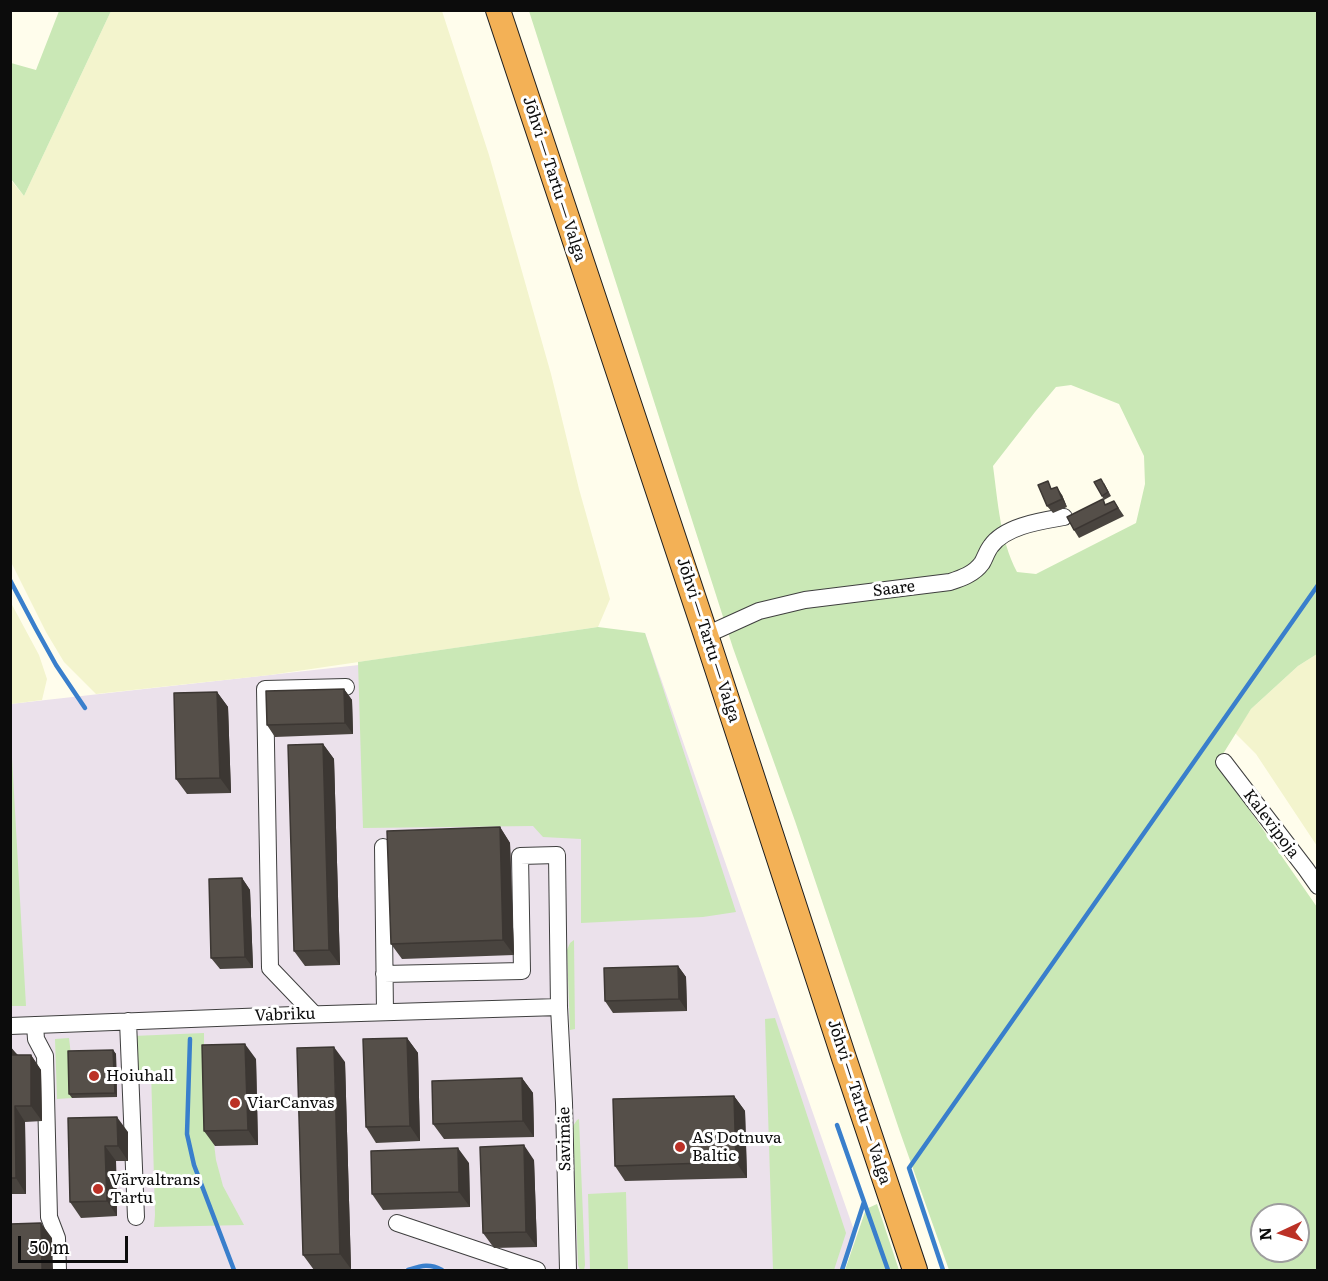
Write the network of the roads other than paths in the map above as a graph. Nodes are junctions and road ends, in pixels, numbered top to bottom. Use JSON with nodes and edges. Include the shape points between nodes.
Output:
{"nodes":[{"id":1,"x":498,"y":10,"type":"edge"},
{"id":2,"x":1064,"y":517,"type":"dead end"},
{"id":3,"x":706,"y":635,"type":"junction"},
{"id":4,"x":346,"y":687,"type":"edge"},
{"id":5,"x":1224,"y":762,"type":"dead end"},
{"id":6,"x":382,"y":847,"type":"dead end"},
{"id":7,"x":1317,"y":886,"type":"edge"},
{"id":8,"x":384,"y":974,"type":"junction"},
{"id":9,"x":559,"y":1007,"type":"junction"},
{"id":10,"x":384,"y":1012,"type":"junction"},
{"id":11,"x":314,"y":1014,"type":"junction"},
{"id":12,"x":128,"y":1021,"type":"junction"},
{"id":13,"x":35,"y":1025,"type":"junction"},
{"id":14,"x":10,"y":1026,"type":"edge"},
{"id":15,"x":136,"y":1217,"type":"dead end"},
{"id":16,"x":397,"y":1223,"type":"dead end"},
{"id":17,"x":58,"y":1270,"type":"edge"},
{"id":18,"x":537,"y":1270,"type":"edge"},
{"id":19,"x":568,"y":1270,"type":"edge"},
{"id":20,"x":915,"y":1270,"type":"edge"}],
"edges":[{"from":1,"to":3,"type":"highway","name":"Jõhvi — Tartu — Valga"},
{"from":2,"to":3,"type":"street","name":"Saare","via":[[1005,533],[991,545],[981,565],[950,582],[805,600],[759,611]]},
{"from":3,"to":20,"type":"highway","name":"Jõhvi — Tartu — Valga"},
{"from":4,"to":11,"type":"street","via":[[265,688],[270,968]]},
{"from":5,"to":7,"type":"street","name":"Kalevipoja"},
{"from":6,"to":8,"type":"street"},
{"from":8,"to":9,"type":"street","name":"Savimäe","via":[[522,971],[520,856],[557,855]]},
{"from":8,"to":10,"type":"street"},
{"from":9,"to":10,"type":"street","name":"Vabriku"},
{"from":9,"to":19,"type":"street","name":"Savimäe"},
{"from":10,"to":11,"type":"street","name":"Vabriku"},
{"from":11,"to":12,"type":"street","name":"Vabriku"},
{"from":12,"to":13,"type":"street","name":"Vabriku"},
{"from":12,"to":15,"type":"street"},
{"from":13,"to":14,"type":"street","name":"Vabriku"},
{"from":13,"to":17,"type":"street","via":[[36,1039],[45,1056],[49,1217],[57,1238]]},
{"from":16,"to":18,"type":"street"}]}
